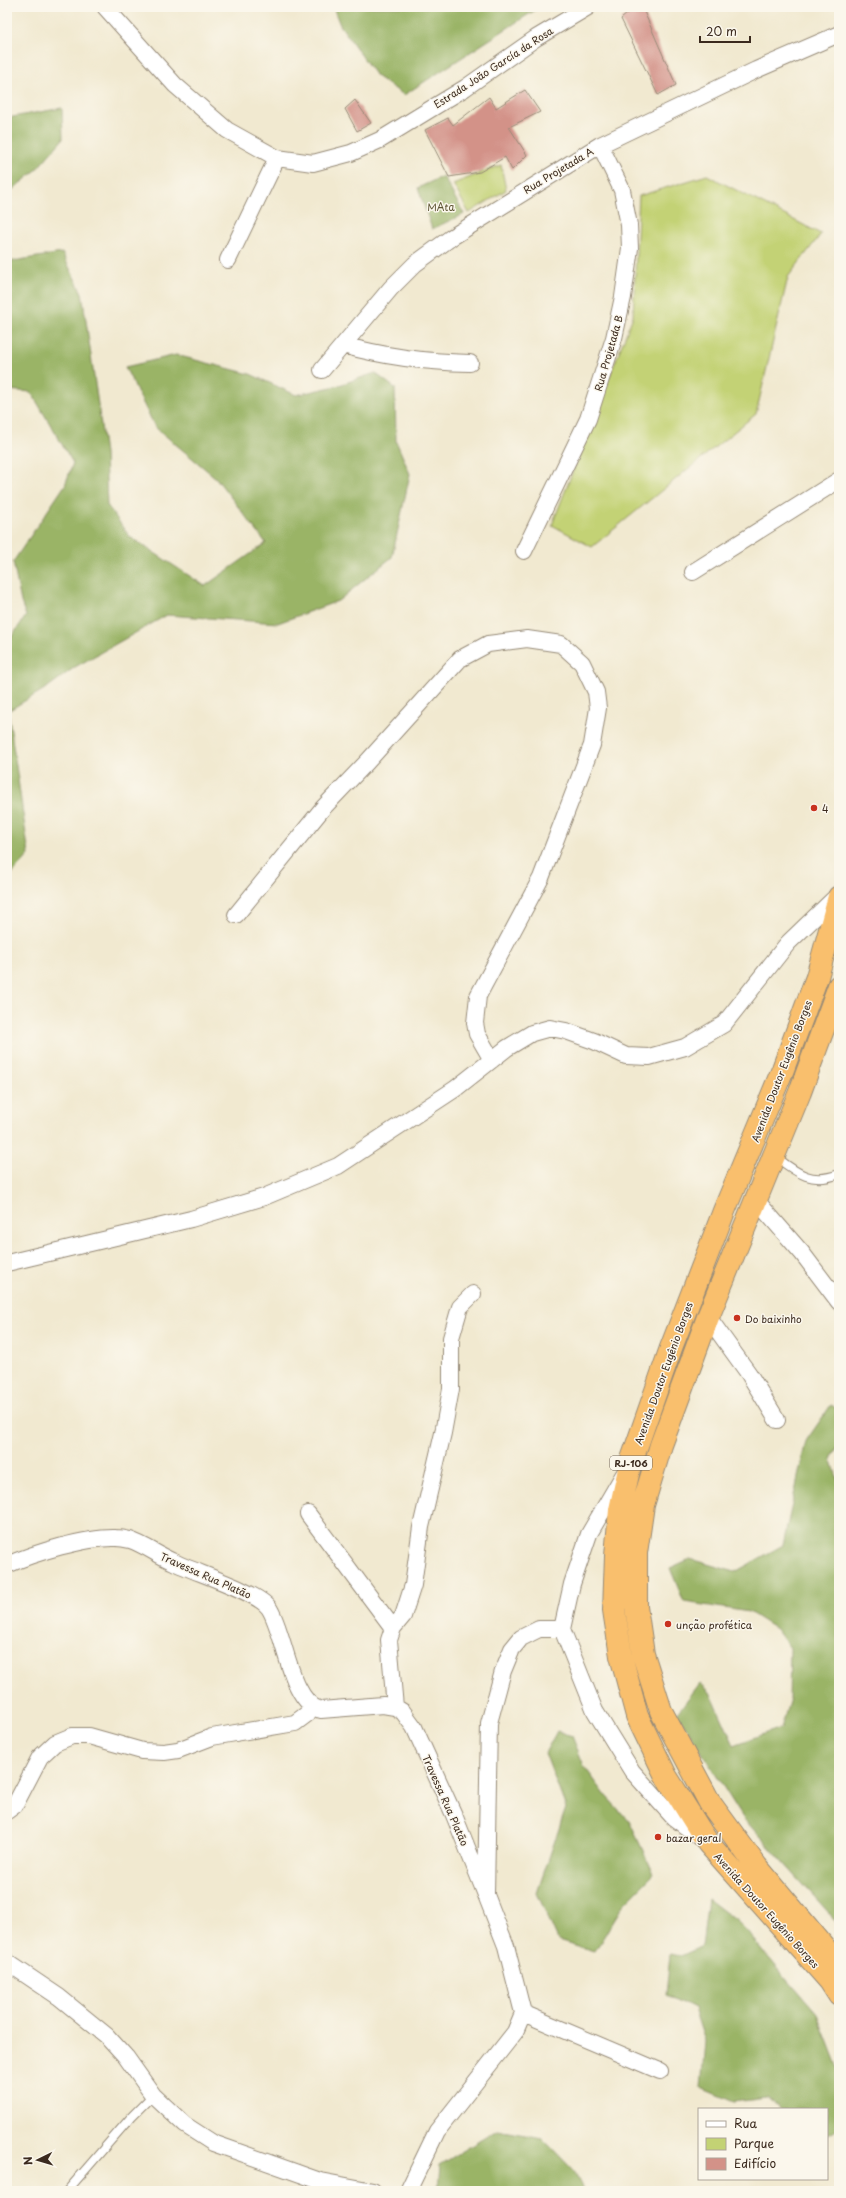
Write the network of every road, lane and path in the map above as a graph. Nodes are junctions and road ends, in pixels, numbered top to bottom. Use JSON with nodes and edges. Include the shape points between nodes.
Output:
{"nodes":[{"id":1,"x":105,"y":7,"type":"edge"},
{"id":2,"x":588,"y":7,"type":"edge"},
{"id":3,"x":839,"y":34,"type":"edge"},
{"id":4,"x":600,"y":145,"type":"junction"},
{"id":5,"x":277,"y":158,"type":"junction"},
{"id":6,"x":228,"y":260,"type":"dead end"},
{"id":7,"x":343,"y":345,"type":"junction"},
{"id":8,"x":470,"y":363,"type":"dead end"},
{"id":9,"x":322,"y":370,"type":"dead end"},
{"id":10,"x":839,"y":480,"type":"edge"},
{"id":11,"x":524,"y":551,"type":"dead end"},
{"id":12,"x":693,"y":572,"type":"dead end"},
{"id":13,"x":839,"y":894,"type":"edge"},
{"id":14,"x":839,"y":897,"type":"edge"},
{"id":15,"x":236,"y":915,"type":"dead end"},
{"id":16,"x":839,"y":986,"type":"edge"},
{"id":17,"x":492,"y":1060,"type":"junction"},
{"id":18,"x":773,"y":1155,"type":"junction"},
{"id":19,"x":839,"y":1174,"type":"edge"},
{"id":20,"x":755,"y":1199,"type":"junction"},
{"id":21,"x":7,"y":1264,"type":"edge"},
{"id":22,"x":473,"y":1294,"type":"dead end"},
{"id":23,"x":839,"y":1302,"type":"edge"},
{"id":24,"x":708,"y":1317,"type":"junction"},
{"id":25,"x":777,"y":1420,"type":"dead end"},
{"id":26,"x":630,"y":1465,"type":"junction"},
{"id":27,"x":308,"y":1514,"type":"dead end"},
{"id":28,"x":7,"y":1565,"type":"edge"},
{"id":29,"x":393,"y":1628,"type":"junction"},
{"id":30,"x":562,"y":1629,"type":"junction"},
{"id":31,"x":395,"y":1707,"type":"junction"},
{"id":32,"x":315,"y":1708,"type":"junction"},
{"id":33,"x":7,"y":1810,"type":"edge"},
{"id":34,"x":708,"y":1843,"type":"junction"},
{"id":35,"x":486,"y":1895,"type":"junction"},
{"id":36,"x":7,"y":1962,"type":"edge"},
{"id":37,"x":839,"y":1965,"type":"edge"},
{"id":38,"x":839,"y":1995,"type":"edge"},
{"id":39,"x":522,"y":2013,"type":"junction"},
{"id":40,"x":660,"y":2071,"type":"dead end"},
{"id":41,"x":153,"y":2095,"type":"junction"},
{"id":42,"x":67,"y":2191,"type":"edge"},
{"id":43,"x":373,"y":2191,"type":"edge"},
{"id":44,"x":408,"y":2191,"type":"edge"}],
"edges":[{"from":1,"to":5,"type":"street","name":"Estrada João García da Rosa","via":[[175,85],[227,130]]},
{"from":2,"to":5,"type":"street","name":"Estrada João García da Rosa","via":[[380,140],[351,153],[312,163]]},
{"from":3,"to":4,"type":"street","name":"Rua Projetada A","via":[[756,70]]},
{"from":4,"to":7,"type":"street","name":"Rua Projetada A","via":[[518,194],[415,264]]},
{"from":4,"to":11,"type":"street","name":"Rua Projetada B","via":[[622,190],[629,225],[630,248],[623,297],[614,338],[588,419]]},
{"from":5,"to":6,"type":"street"},
{"from":7,"to":8,"type":"street","via":[[407,359]]},
{"from":7,"to":9,"type":"street","name":"Rua Projetada A"},
{"from":10,"to":12,"type":"street"},
{"from":13,"to":17,"type":"street","via":[[788,943],[724,1024],[685,1047],[649,1057],[626,1056],[594,1041],[550,1028],[532,1033]]},
{"from":14,"to":26,"type":"highway","name":"Avenida Doutor Eugênio Borges","number":"RJ-106","via":[[817,978],[670,1348]]},
{"from":15,"to":17,"type":"street","via":[[323,808],[460,659],[488,644],[527,639],[561,644],[582,662],[596,692],[598,708],[592,745],[541,878],[478,996],[477,1034]]},
{"from":16,"to":18,"type":"highway","name":"Avenida Doutor Eugênio Borges","number":"RJ-106"},
{"from":17,"to":21,"type":"street","via":[[456,1089],[338,1166],[264,1197],[191,1219]]},
{"from":18,"to":19,"type":"lane","via":[[799,1175],[818,1179]]},
{"from":18,"to":20,"type":"highway","name":"Avenida Doutor Eugênio Borges","number":"RJ-106"},
{"from":20,"to":23,"type":"street","via":[[802,1253]]},
{"from":20,"to":24,"type":"highway","name":"Avenida Doutor Eugênio Borges","number":"RJ-106"},
{"from":22,"to":29,"type":"street","via":[[460,1307],[451,1338],[451,1389],[444,1433],[421,1527],[413,1585],[402,1616]]},
{"from":24,"to":25,"type":"street","via":[[749,1374]]},
{"from":24,"to":37,"type":"highway","name":"Avenida Doutor Eugênio Borges","number":"RJ-106","via":[[661,1445],[643,1505],[636,1553],[636,1606],[643,1654],[661,1711],[710,1803],[757,1867]]},
{"from":26,"to":30,"type":"street","via":[[589,1534],[572,1584]]},
{"from":26,"to":34,"type":"highway","name":"Avenida Doutor Eugênio Borges","number":"RJ-106","via":[[620,1510],[616,1556],[614,1610],[621,1656],[637,1716],[666,1776]]},
{"from":27,"to":29,"type":"street"},
{"from":28,"to":32,"type":"street","name":"Travessa Rua Platão","via":[[21,1558],[80,1543],[121,1538],[243,1592],[268,1606],[296,1684]]},
{"from":29,"to":31,"type":"street","via":[[389,1640]]},
{"from":30,"to":34,"type":"street","via":[[595,1711],[632,1771],[673,1817]]},
{"from":30,"to":35,"type":"street","via":[[539,1629],[522,1638],[512,1649],[503,1671],[489,1723]]},
{"from":31,"to":32,"type":"street","via":[[384,1705],[321,1710]]},
{"from":31,"to":35,"type":"street","name":"Travessa Rua Platão","via":[[403,1712],[414,1727],[454,1815]]},
{"from":32,"to":33,"type":"street","via":[[295,1723],[212,1737],[178,1750],[164,1752],[142,1751],[89,1736],[72,1736],[55,1743],[40,1757],[15,1805]]},
{"from":34,"to":38,"type":"highway","name":"Avenida Doutor Eugênio Borges","number":"RJ-106","via":[[830,1981]]},
{"from":35,"to":39,"type":"street","name":"Travessa Rua Platão","via":[[506,1946]]},
{"from":36,"to":41,"type":"street","via":[[59,1997],[107,2036],[126,2057]]},
{"from":39,"to":40,"type":"street"},
{"from":39,"to":44,"type":"street","via":[[515,2032],[437,2131]]},
{"from":41,"to":42,"type":"lane"},
{"from":41,"to":43,"type":"street","via":[[185,2125],[213,2144],[320,2181]]}]}
